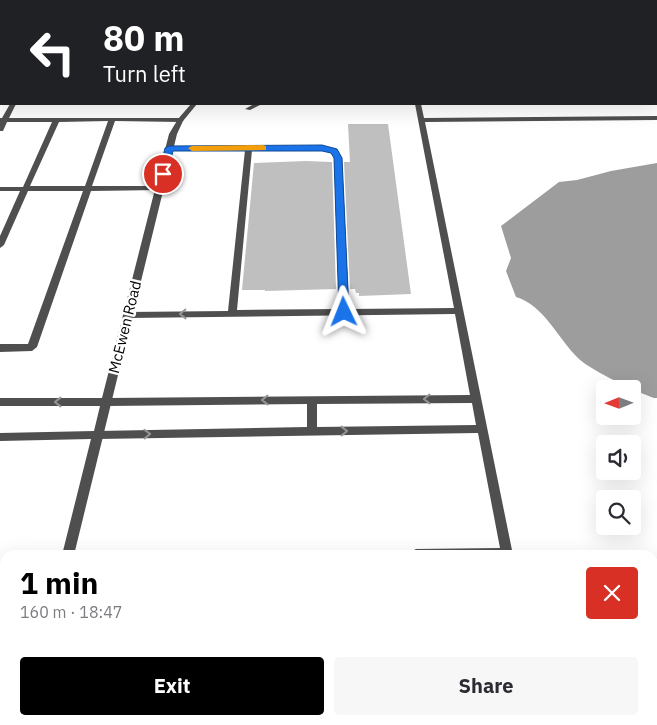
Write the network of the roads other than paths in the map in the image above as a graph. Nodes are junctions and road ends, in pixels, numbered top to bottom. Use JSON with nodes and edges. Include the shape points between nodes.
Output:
{"nodes":[{"id":1,"x":12,"y":105,"type":"edge"},
{"id":2,"x":193,"y":105,"type":"edge"},
{"id":3,"x":258,"y":105,"type":"edge"},
{"id":4,"x":418,"y":105,"type":"edge"},
{"id":5,"x":248,"y":109,"type":"dead end"},
{"id":6,"x":657,"y":118,"type":"edge"},
{"id":7,"x":57,"y":119,"type":"junction"},
{"id":8,"x":112,"y":119,"type":"junction"},
{"id":9,"x":2,"y":120,"type":"edge"},
{"id":10,"x":180,"y":120,"type":"junction"},
{"id":11,"x":421,"y":120,"type":"junction"},
{"id":12,"x":0,"y":129,"type":"edge"},
{"id":13,"x":169,"y":148,"type":"junction"},
{"id":14,"x":249,"y":148,"type":"junction"},
{"id":15,"x":87,"y":188,"type":"junction"},
{"id":16,"x":160,"y":188,"type":"junction"},
{"id":17,"x":0,"y":189,"type":"edge"},
{"id":18,"x":25,"y":189,"type":"junction"},
{"id":19,"x":0,"y":245,"type":"edge"},
{"id":20,"x":459,"y":311,"type":"junction"},
{"id":21,"x":344,"y":312,"type":"junction"},
{"id":22,"x":232,"y":314,"type":"junction"},
{"id":23,"x":128,"y":315,"type":"junction"},
{"id":24,"x":0,"y":348,"type":"edge"},
{"id":25,"x":476,"y":399,"type":"junction"},
{"id":26,"x":312,"y":400,"type":"junction"},
{"id":27,"x":0,"y":402,"type":"edge"},
{"id":28,"x":107,"y":402,"type":"junction"},
{"id":29,"x":482,"y":429,"type":"junction"},
{"id":30,"x":312,"y":432,"type":"junction"},
{"id":31,"x":98,"y":435,"type":"junction"},
{"id":32,"x":0,"y":437,"type":"edge"},
{"id":33,"x":69,"y":550,"type":"edge"},
{"id":34,"x":505,"y":550,"type":"edge"}],
"edges":[{"from":1,"to":9,"type":"street"},
{"from":2,"to":10,"type":"street","name":"McEwen Road"},
{"from":3,"to":5,"type":"street"},
{"from":4,"to":11,"type":"street"},
{"from":6,"to":11,"type":"street"},
{"from":7,"to":8,"type":"street"},
{"from":7,"to":9,"type":"street"},
{"from":7,"to":18,"type":"street"},
{"from":8,"to":10,"type":"street"},
{"from":8,"to":15,"type":"street"},
{"from":9,"to":12,"type":"street"},
{"from":10,"to":13,"type":"street","name":"McEwen Road"},
{"from":11,"to":20,"type":"street"},
{"from":13,"to":14,"type":"street"},
{"from":13,"to":16,"type":"street","name":"McEwen Road"},
{"from":14,"to":21,"type":"street","via":[[322,148],[334,151],[338,158]]},
{"from":14,"to":22,"type":"street"},
{"from":15,"to":16,"type":"street"},
{"from":15,"to":18,"type":"street"},
{"from":15,"to":24,"type":"street","via":[[32,347]]},
{"from":16,"to":23,"type":"street","name":"McEwen Road"},
{"from":17,"to":18,"type":"street"},
{"from":18,"to":19,"type":"street"},
{"from":20,"to":21,"type":"street"},
{"from":20,"to":25,"type":"street"},
{"from":21,"to":22,"type":"street"},
{"from":22,"to":23,"type":"street","one_way":true},
{"from":23,"to":28,"type":"street","name":"McEwen Road"},
{"from":25,"to":26,"type":"street","one_way":true},
{"from":25,"to":29,"type":"street"},
{"from":26,"to":28,"type":"street","one_way":true},
{"from":26,"to":30,"type":"street"},
{"from":28,"to":27,"type":"street","one_way":true},
{"from":28,"to":31,"type":"street","name":"McEwen Road"},
{"from":30,"to":29,"type":"street","one_way":true},
{"from":29,"to":34,"type":"street"},
{"from":31,"to":30,"type":"street","one_way":true},
{"from":31,"to":32,"type":"street"},
{"from":31,"to":33,"type":"street","name":"McEwen Road"}]}
